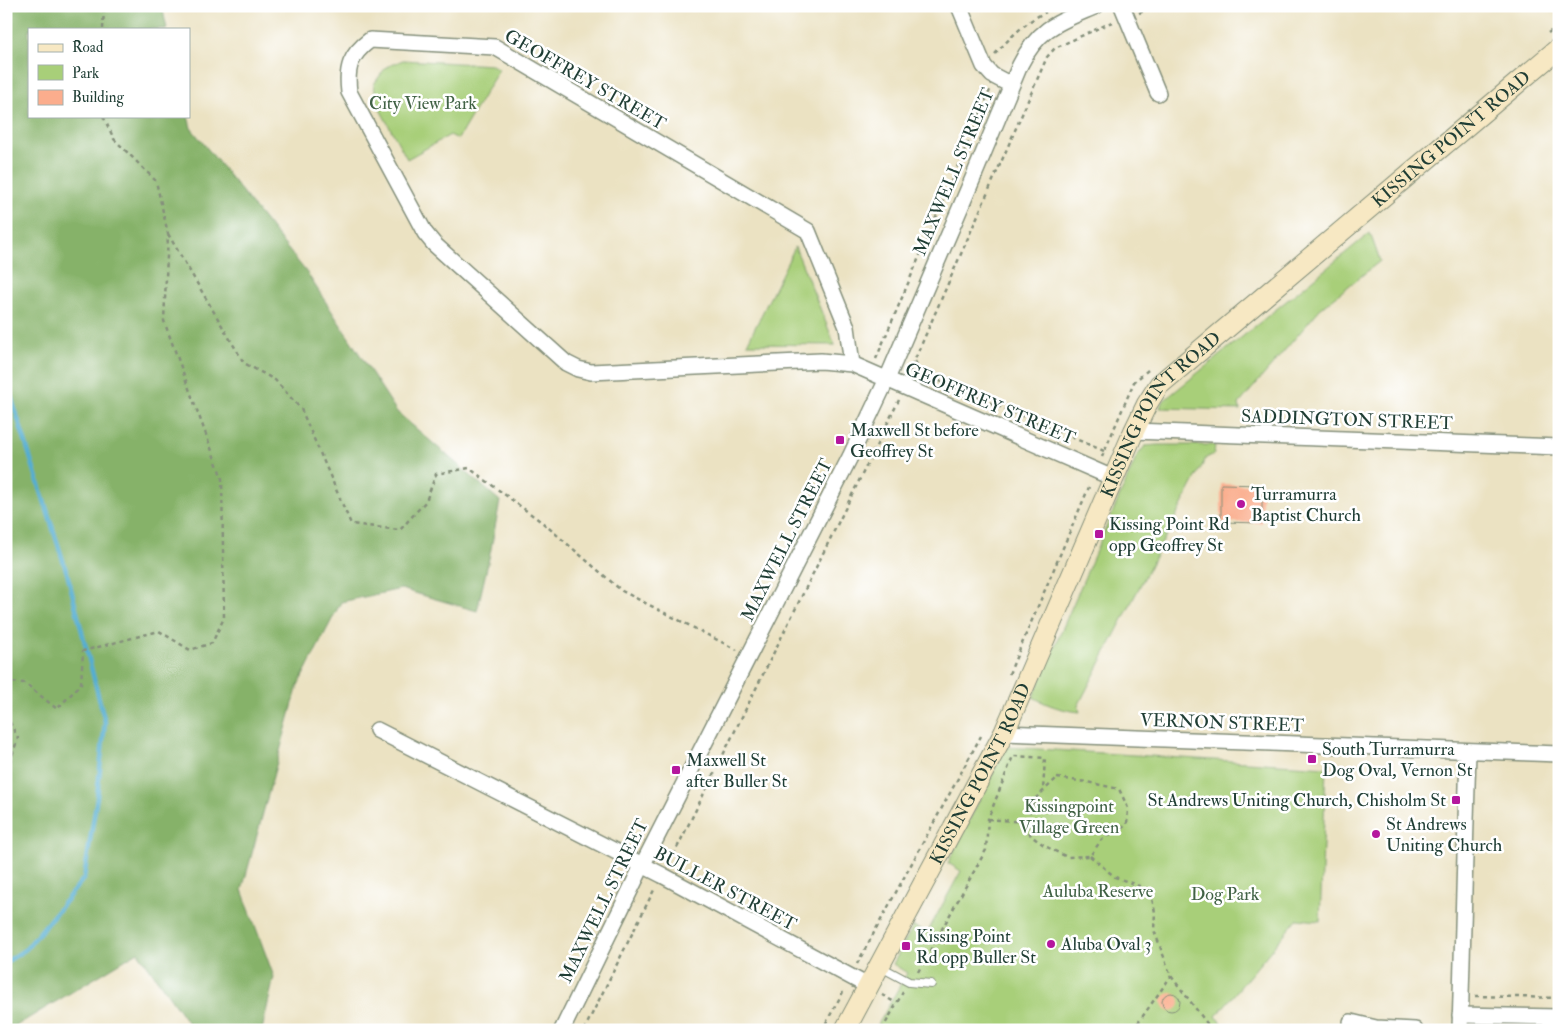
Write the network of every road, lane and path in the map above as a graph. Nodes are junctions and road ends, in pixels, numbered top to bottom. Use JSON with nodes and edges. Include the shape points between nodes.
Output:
{"nodes":[{"id":1,"x":104,"y":6,"type":"edge"},
{"id":2,"x":959,"y":6,"type":"edge"},
{"id":3,"x":1096,"y":6,"type":"edge"},
{"id":4,"x":1122,"y":6,"type":"edge"},
{"id":5,"x":1156,"y":6,"type":"edge"},
{"id":6,"x":1051,"y":10,"type":"dead end"},
{"id":7,"x":1138,"y":14,"type":"dead end"},
{"id":8,"x":1112,"y":22,"type":"dead end"},
{"id":9,"x":104,"y":28,"type":"edge"},
{"id":10,"x":994,"y":55,"type":"dead end"},
{"id":11,"x":1556,"y":55,"type":"edge"},
{"id":12,"x":1012,"y":85,"type":"junction"},
{"id":13,"x":990,"y":90,"type":"dead end"},
{"id":14,"x":1158,"y":93,"type":"dead end"},
{"id":15,"x":104,"y":118,"type":"edge"},
{"id":16,"x":168,"y":234,"type":"junction"},
{"id":17,"x":915,"y":359,"type":"junction"},
{"id":18,"x":876,"y":360,"type":"dead end"},
{"id":19,"x":852,"y":364,"type":"junction"},
{"id":20,"x":908,"y":375,"type":"dead end"},
{"id":21,"x":887,"y":380,"type":"junction"},
{"id":22,"x":899,"y":400,"type":"dead end"},
{"id":23,"x":1134,"y":431,"type":"junction"},
{"id":24,"x":1559,"y":447,"type":"edge"},
{"id":25,"x":1104,"y":452,"type":"dead end"},
{"id":26,"x":1114,"y":478,"type":"junction"},
{"id":27,"x":1089,"y":487,"type":"dead end"},
{"id":28,"x":749,"y":656,"type":"junction"},
{"id":29,"x":1006,"y":680,"type":"dead end"},
{"id":30,"x":6,"y":685,"type":"edge"},
{"id":31,"x":6,"y":715,"type":"edge"},
{"id":32,"x":377,"y":730,"type":"dead end"},
{"id":33,"x":1004,"y":733,"type":"junction"},
{"id":34,"x":982,"y":734,"type":"dead end"},
{"id":35,"x":1468,"y":751,"type":"junction"},
{"id":36,"x":1559,"y":754,"type":"edge"},
{"id":37,"x":6,"y":773,"type":"edge"},
{"id":38,"x":1043,"y":791,"type":"junction"},
{"id":39,"x":6,"y":819,"type":"edge"},
{"id":40,"x":988,"y":819,"type":"junction"},
{"id":41,"x":1025,"y":822,"type":"junction"},
{"id":42,"x":1090,"y":856,"type":"junction"},
{"id":43,"x":642,"y":866,"type":"junction"},
{"id":44,"x":668,"y":866,"type":"dead end"},
{"id":45,"x":657,"y":884,"type":"dead end"},
{"id":46,"x":6,"y":885,"type":"edge"},
{"id":47,"x":857,"y":965,"type":"dead end"},
{"id":48,"x":879,"y":966,"type":"junction"},
{"id":49,"x":1171,"y":976,"type":"junction"},
{"id":50,"x":909,"y":982,"type":"junction"},
{"id":51,"x":931,"y":984,"type":"dead end"},
{"id":52,"x":872,"y":989,"type":"junction"},
{"id":53,"x":842,"y":992,"type":"dead end"},
{"id":54,"x":1474,"y":996,"type":"dead end"},
{"id":55,"x":1559,"y":998,"type":"edge"},
{"id":56,"x":896,"y":1004,"type":"junction"},
{"id":57,"x":1559,"y":1017,"type":"edge"},
{"id":58,"x":1351,"y":1022,"type":"dead end"},
{"id":59,"x":1460,"y":1022,"type":"edge"},
{"id":60,"x":562,"y":1030,"type":"edge"},
{"id":61,"x":584,"y":1030,"type":"edge"},
{"id":62,"x":822,"y":1030,"type":"edge"},
{"id":63,"x":845,"y":1030,"type":"edge"},
{"id":64,"x":882,"y":1030,"type":"edge"},
{"id":65,"x":1133,"y":1030,"type":"edge"},
{"id":66,"x":1212,"y":1030,"type":"edge"},
{"id":67,"x":1415,"y":1030,"type":"edge"}],
"edges":[{"from":1,"to":9,"type":"path"},
{"from":2,"to":12,"type":"street","via":[[984,66],[992,75]]},
{"from":3,"to":12,"type":"street","name":"MAXWELL STREET","via":[[1045,30],[1028,48]]},
{"from":4,"to":14,"type":"street"},
{"from":5,"to":7,"type":"path"},
{"from":6,"to":10,"type":"path","via":[[1021,28]]},
{"from":8,"to":17,"type":"path","via":[[1055,48],[1047,57]]},
{"from":11,"to":23,"type":"street","name":"KISSING POINT ROAD","via":[[1159,385]]},
{"from":12,"to":21,"type":"street","name":"MAXWELL STREET"},
{"from":13,"to":18,"type":"path"},
{"from":15,"to":16,"type":"path","via":[[114,139],[156,181]]},
{"from":16,"to":28,"type":"path","via":[[244,363],[275,380],[301,409],[351,524],[400,530],[426,501],[436,474],[469,468],[542,523],[622,592]]},
{"from":16,"to":30,"type":"path","via":[[164,321],[222,478],[224,618],[212,643],[190,650],[159,630],[83,651],[80,684],[57,709],[26,683],[9,682]]},
{"from":17,"to":20,"type":"path"},
{"from":17,"to":25,"type":"path","via":[[920,371],[928,376]]},
{"from":19,"to":19,"type":"street","name":"GEOFFREY STREET","via":[[820,361],[591,372],[566,363],[425,233],[349,92],[347,75],[352,59],[370,40],[495,47],[808,231],[847,327]]},
{"from":19,"to":21,"type":"street","name":"GEOFFREY STREET"},
{"from":21,"to":26,"type":"street","name":"GEOFFREY STREET"},
{"from":21,"to":28,"type":"street","name":"MAXWELL STREET"},
{"from":22,"to":44,"type":"path"},
{"from":23,"to":24,"type":"street","name":"SADDINGTON STREET"},
{"from":23,"to":26,"type":"street","name":"KISSING POINT ROAD"},
{"from":26,"to":33,"type":"street","name":"KISSING POINT ROAD"},
{"from":27,"to":29,"type":"path"},
{"from":28,"to":43,"type":"street","name":"MAXWELL STREET"},
{"from":31,"to":37,"type":"path","via":[[18,738]]},
{"from":32,"to":43,"type":"street","name":"BULLER STREET"},
{"from":33,"to":35,"type":"street","name":"VERNON STREET"},
{"from":33,"to":48,"type":"street","name":"KISSING POINT ROAD"},
{"from":34,"to":47,"type":"path"},
{"from":35,"to":36,"type":"street","name":"VERNON STREET"},
{"from":35,"to":59,"type":"street"},
{"from":38,"to":40,"type":"path","via":[[1045,758],[1013,756]]},
{"from":38,"to":41,"type":"path","via":[[1036,798]]},
{"from":38,"to":42,"type":"path","via":[[1057,778],[1119,789],[1128,808],[1127,825],[1102,839]]},
{"from":39,"to":46,"type":"path","via":[[10,840]]},
{"from":40,"to":41,"type":"path"},
{"from":40,"to":50,"type":"path","via":[[986,850],[919,972]]},
{"from":41,"to":42,"type":"path","via":[[1031,836],[1047,847],[1067,857]]},
{"from":42,"to":49,"type":"path","via":[[1115,877],[1150,890],[1155,912],[1154,930]]},
{"from":43,"to":52,"type":"street","name":"BULLER STREET"},
{"from":43,"to":60,"type":"street","name":"MAXWELL STREET"},
{"from":45,"to":61,"type":"path"},
{"from":48,"to":50,"type":"lane"},
{"from":48,"to":52,"type":"street","name":"KISSING POINT ROAD"},
{"from":49,"to":65,"type":"path"},
{"from":49,"to":66,"type":"path"},
{"from":50,"to":51,"type":"lane"},
{"from":50,"to":56,"type":"path"},
{"from":52,"to":56,"type":"path"},
{"from":52,"to":63,"type":"street","name":"KISSING POINT ROAD"},
{"from":53,"to":62,"type":"path"},
{"from":54,"to":55,"type":"path"},
{"from":56,"to":64,"type":"path"},
{"from":57,"to":59,"type":"street"},
{"from":58,"to":67,"type":"street","via":[[1376,1028]]}]}
